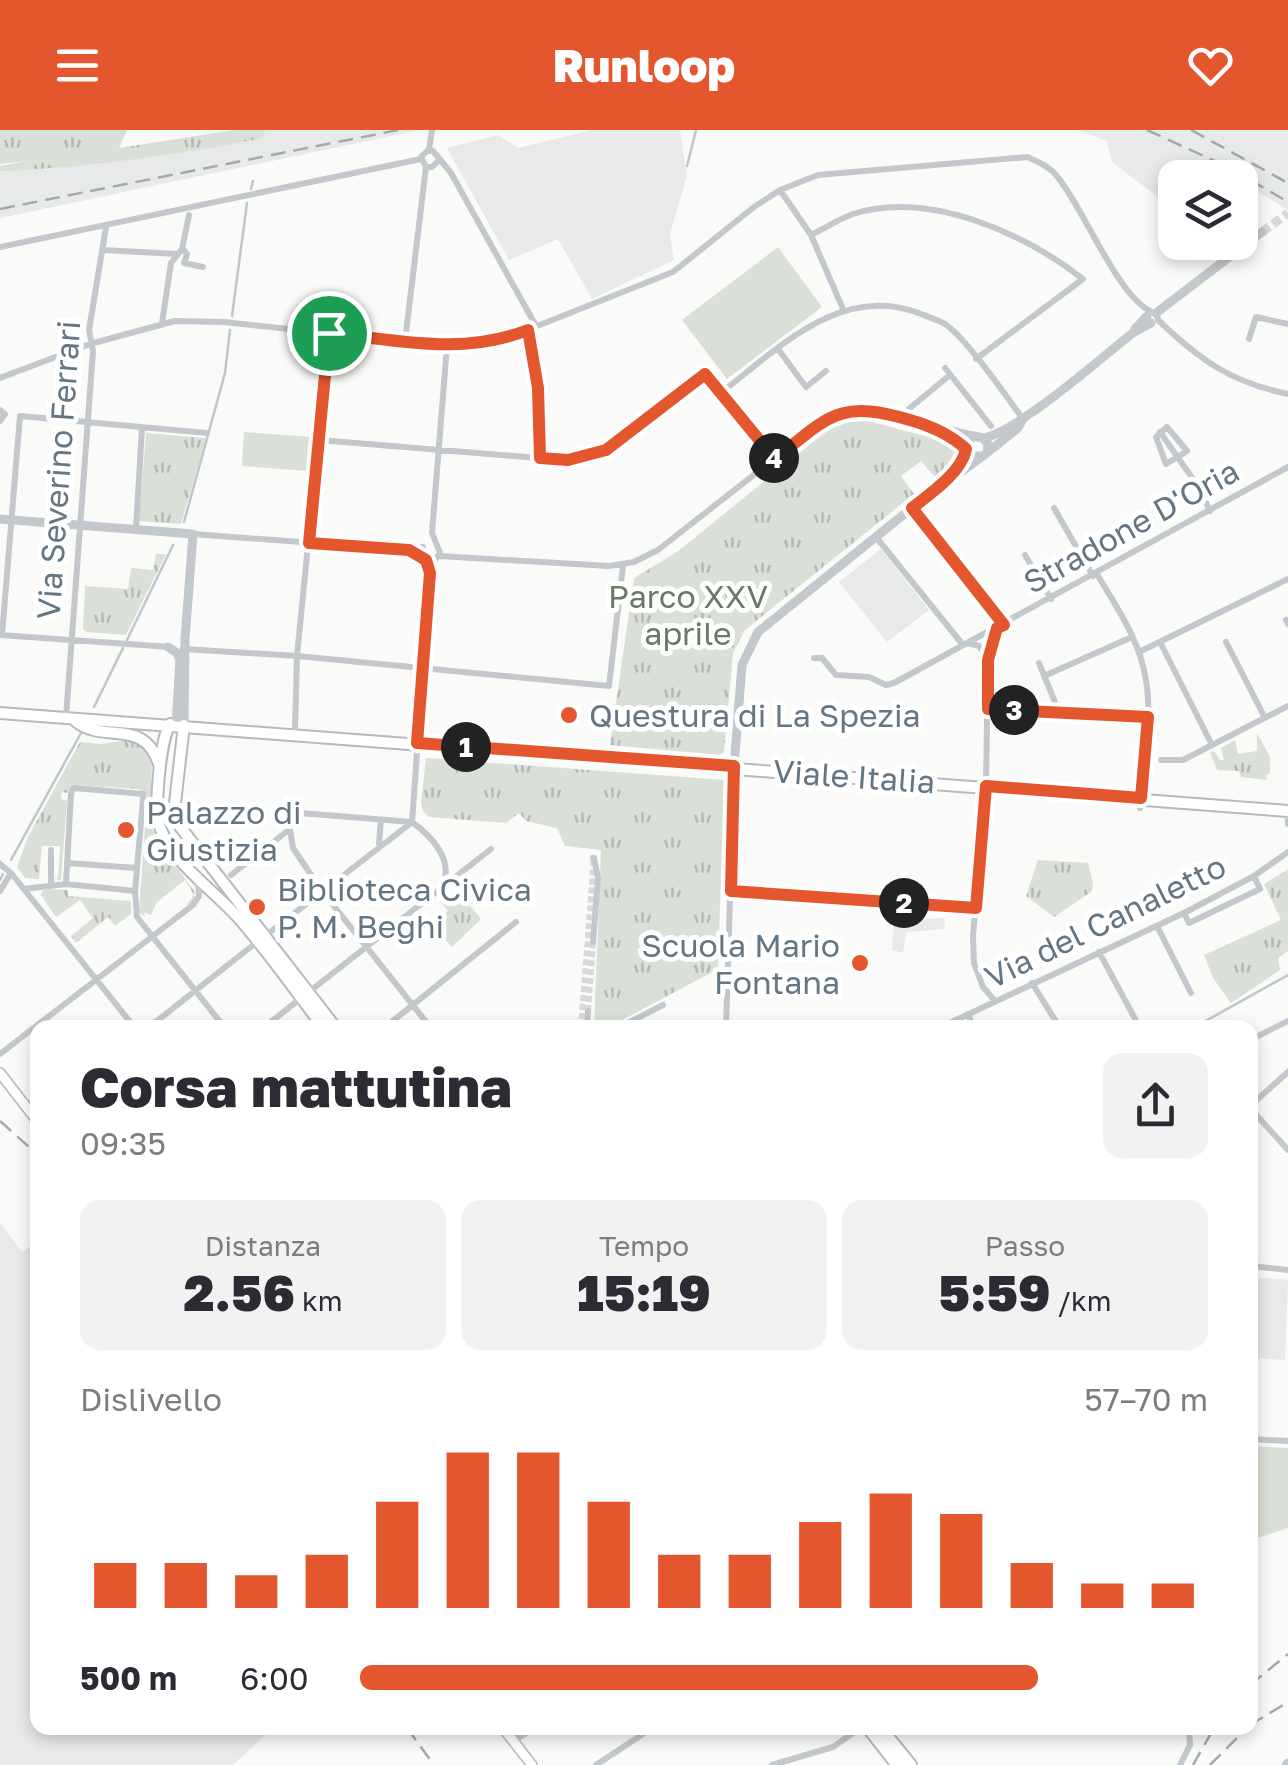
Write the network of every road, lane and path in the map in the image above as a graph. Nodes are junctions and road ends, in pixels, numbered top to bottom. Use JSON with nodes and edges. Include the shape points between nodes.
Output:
{"nodes":[{"id":1,"x":432,"y":130,"type":"edge"},
{"id":2,"x":430,"y":150,"type":"junction"},
{"id":3,"x":438,"y":161,"type":"junction"},
{"id":4,"x":424,"y":163,"type":"junction"},
{"id":5,"x":780,"y":190,"type":"junction"},
{"id":6,"x":190,"y":215,"type":"dead end"},
{"id":7,"x":106,"y":227,"type":"junction"},
{"id":8,"x":1262,"y":232,"type":"tunnel mouth"},
{"id":9,"x":811,"y":235,"type":"junction"},
{"id":10,"x":0,"y":247,"type":"edge"},
{"id":11,"x":104,"y":250,"type":"junction"},
{"id":12,"x":180,"y":251,"type":"junction"},
{"id":13,"x":203,"y":266,"type":"dead end"},
{"id":14,"x":843,"y":309,"type":"junction"},
{"id":15,"x":1154,"y":315,"type":"junction"},
{"id":16,"x":162,"y":323,"type":"junction"},
{"id":17,"x":1288,"y":324,"type":"edge"},
{"id":18,"x":532,"y":328,"type":"junction"},
{"id":19,"x":329,"y":333,"type":"junction"},
{"id":20,"x":1249,"y":340,"type":"dead end"},
{"id":21,"x":405,"y":341,"type":"junction"},
{"id":22,"x":90,"y":344,"type":"junction"},
{"id":23,"x":447,"y":346,"type":"junction"},
{"id":24,"x":778,"y":349,"type":"junction"},
{"id":25,"x":976,"y":359,"type":"junction"},
{"id":26,"x":826,"y":370,"type":"dead end"},
{"id":27,"x":0,"y":378,"type":"edge"},
{"id":28,"x":722,"y":392,"type":"junction"},
{"id":29,"x":1288,"y":394,"type":"edge"},
{"id":30,"x":0,"y":410,"type":"edge"},
{"id":31,"x":899,"y":417,"type":"junction"},
{"id":32,"x":1023,"y":418,"type":"junction"},
{"id":33,"x":0,"y":421,"type":"edge"},
{"id":34,"x":87,"y":424,"type":"junction"},
{"id":35,"x":930,"y":426,"type":"junction"},
{"id":36,"x":990,"y":426,"type":"dead end"},
{"id":37,"x":142,"y":428,"type":"junction"},
{"id":38,"x":207,"y":433,"type":"dead end"},
{"id":39,"x":981,"y":437,"type":"junction"},
{"id":40,"x":319,"y":440,"type":"junction"},
{"id":41,"x":438,"y":448,"type":"junction"},
{"id":42,"x":967,"y":450,"type":"junction"},
{"id":43,"x":984,"y":455,"type":"junction"},
{"id":44,"x":540,"y":458,"type":"junction"},
{"id":45,"x":775,"y":459,"type":"junction"},
{"id":46,"x":1178,"y":459,"type":"junction"},
{"id":47,"x":1288,"y":467,"type":"edge"},
{"id":48,"x":939,"y":486,"type":"junction"},
{"id":49,"x":912,"y":508,"type":"junction"},
{"id":50,"x":1054,"y":508,"type":"dead end"},
{"id":51,"x":1210,"y":510,"type":"junction"},
{"id":52,"x":0,"y":520,"type":"edge"},
{"id":53,"x":12,"y":520,"type":"junction"},
{"id":54,"x":79,"y":525,"type":"junction"},
{"id":55,"x":136,"y":529,"type":"junction"},
{"id":56,"x":193,"y":534,"type":"junction"},
{"id":57,"x":876,"y":537,"type":"junction"},
{"id":58,"x":309,"y":543,"type":"junction"},
{"id":59,"x":431,"y":551,"type":"junction"},
{"id":60,"x":1025,"y":554,"type":"dead end"},
{"id":61,"x":623,"y":566,"type":"junction"},
{"id":62,"x":1095,"y":575,"type":"junction"},
{"id":63,"x":1288,"y":579,"type":"edge"},
{"id":64,"x":1051,"y":599,"type":"junction"},
{"id":65,"x":1001,"y":626,"type":"junction"},
{"id":66,"x":1,"y":635,"type":"edge"},
{"id":67,"x":1132,"y":637,"type":"junction"},
{"id":68,"x":72,"y":639,"type":"junction"},
{"id":69,"x":1160,"y":642,"type":"junction"},
{"id":70,"x":1226,"y":642,"type":"dead end"},
{"id":71,"x":965,"y":644,"type":"junction"},
{"id":72,"x":168,"y":647,"type":"junction"},
{"id":73,"x":187,"y":649,"type":"junction"},
{"id":74,"x":1139,"y":652,"type":"junction"},
{"id":75,"x":297,"y":656,"type":"junction"},
{"id":76,"x":814,"y":658,"type":"dead end"},
{"id":77,"x":988,"y":660,"type":"junction"},
{"id":78,"x":1039,"y":662,"type":"dead end"},
{"id":79,"x":424,"y":668,"type":"junction"},
{"id":80,"x":1044,"y":676,"type":"junction"},
{"id":81,"x":1288,"y":706,"type":"edge"},
{"id":82,"x":988,"y":709,"type":"junction"},
{"id":83,"x":0,"y":713,"type":"edge"},
{"id":84,"x":1060,"y":713,"type":"junction"},
{"id":85,"x":1148,"y":717,"type":"junction"},
{"id":86,"x":69,"y":718,"type":"junction"},
{"id":87,"x":1265,"y":718,"type":"junction"},
{"id":88,"x":177,"y":725,"type":"junction"},
{"id":89,"x":209,"y":727,"type":"junction"},
{"id":90,"x":295,"y":729,"type":"dead end"},
{"id":91,"x":417,"y":743,"type":"junction"},
{"id":92,"x":1212,"y":745,"type":"junction"},
{"id":93,"x":180,"y":749,"type":"junction"},
{"id":94,"x":1161,"y":760,"type":"dead end"},
{"id":95,"x":734,"y":766,"type":"junction"},
{"id":96,"x":160,"y":768,"type":"junction"},
{"id":97,"x":986,"y":786,"type":"junction"},
{"id":98,"x":1140,"y":803,"type":"junction"},
{"id":99,"x":1288,"y":818,"type":"edge"},
{"id":100,"x":381,"y":820,"type":"junction"},
{"id":101,"x":412,"y":822,"type":"junction"},
{"id":102,"x":289,"y":826,"type":"junction"},
{"id":103,"x":379,"y":845,"type":"junction"},
{"id":104,"x":491,"y":849,"type":"dead end"},
{"id":105,"x":51,"y":850,"type":"dead end"},
{"id":106,"x":1288,"y":852,"type":"edge"},
{"id":107,"x":594,"y":858,"type":"dead end"},
{"id":108,"x":2,"y":860,"type":"edge"},
{"id":109,"x":67,"y":864,"type":"junction"},
{"id":110,"x":137,"y":868,"type":"junction"},
{"id":111,"x":11,"y":873,"type":"junction"},
{"id":112,"x":231,"y":875,"type":"dead end"},
{"id":113,"x":1254,"y":876,"type":"junction"},
{"id":114,"x":198,"y":882,"type":"junction"},
{"id":115,"x":66,"y":884,"type":"junction"},
{"id":116,"x":443,"y":884,"type":"junction"},
{"id":117,"x":51,"y":886,"type":"junction"},
{"id":118,"x":24,"y":888,"type":"junction"},
{"id":119,"x":135,"y":891,"type":"junction"},
{"id":120,"x":322,"y":891,"type":"junction"},
{"id":121,"x":731,"y":891,"type":"junction"},
{"id":122,"x":0,"y":892,"type":"edge"},
{"id":123,"x":976,"y":908,"type":"junction"},
{"id":124,"x":1184,"y":914,"type":"junction"},
{"id":125,"x":516,"y":922,"type":"dead end"},
{"id":126,"x":1157,"y":926,"type":"junction"},
{"id":127,"x":151,"y":936,"type":"junction"},
{"id":128,"x":261,"y":939,"type":"junction"},
{"id":129,"x":594,"y":942,"type":"tunnel mouth"},
{"id":130,"x":366,"y":945,"type":"junction"},
{"id":131,"x":1100,"y":952,"type":"junction"},
{"id":132,"x":95,"y":978,"type":"junction"},
{"id":133,"x":1032,"y":983,"type":"junction"},
{"id":134,"x":196,"y":990,"type":"junction"},
{"id":135,"x":304,"y":994,"type":"junction"},
{"id":136,"x":1191,"y":994,"type":"dead end"},
{"id":137,"x":995,"y":1001,"type":"junction"},
{"id":138,"x":413,"y":1005,"type":"junction"},
{"id":139,"x":663,"y":1005,"type":"dead end"},
{"id":140,"x":588,"y":1010,"type":"tunnel mouth"},
{"id":141,"x":968,"y":1014,"type":"junction"},
{"id":142,"x":42,"y":1019,"type":"edge"},
{"id":143,"x":128,"y":1020,"type":"edge"},
{"id":144,"x":158,"y":1020,"type":"edge"},
{"id":145,"x":218,"y":1020,"type":"edge"},
{"id":146,"x":273,"y":1020,"type":"edge"},
{"id":147,"x":319,"y":1020,"type":"edge"},
{"id":148,"x":328,"y":1020,"type":"edge"},
{"id":149,"x":394,"y":1020,"type":"edge"},
{"id":150,"x":425,"y":1020,"type":"edge"},
{"id":151,"x":587,"y":1020,"type":"edge"},
{"id":152,"x":641,"y":1020,"type":"edge"},
{"id":153,"x":726,"y":1020,"type":"edge"},
{"id":154,"x":956,"y":1020,"type":"edge"},
{"id":155,"x":971,"y":1020,"type":"edge"},
{"id":156,"x":1055,"y":1020,"type":"edge"},
{"id":157,"x":1136,"y":1020,"type":"edge"},
{"id":158,"x":1288,"y":1022,"type":"edge"},
{"id":159,"x":30,"y":1029,"type":"edge"},
{"id":160,"x":1258,"y":1036,"type":"edge"},
{"id":161,"x":0,"y":1054,"type":"edge"},
{"id":162,"x":1288,"y":1072,"type":"edge"},
{"id":163,"x":0,"y":1073,"type":"edge"},
{"id":164,"x":1258,"y":1100,"type":"edge"},
{"id":165,"x":30,"y":1110,"type":"edge"},
{"id":166,"x":1258,"y":1116,"type":"edge"},
{"id":167,"x":1288,"y":1150,"type":"edge"},
{"id":168,"x":1258,"y":1267,"type":"edge"},
{"id":169,"x":1288,"y":1270,"type":"edge"},
{"id":170,"x":1258,"y":1439,"type":"edge"},
{"id":171,"x":1288,"y":1441,"type":"edge"},
{"id":172,"x":509,"y":1735,"type":"edge"},
{"id":173,"x":523,"y":1735,"type":"edge"},
{"id":174,"x":641,"y":1735,"type":"edge"},
{"id":175,"x":850,"y":1735,"type":"edge"},
{"id":176,"x":874,"y":1735,"type":"edge"},
{"id":177,"x":886,"y":1735,"type":"edge"},
{"id":178,"x":1189,"y":1735,"type":"edge"},
{"id":179,"x":514,"y":1741,"type":"junction"},
{"id":180,"x":532,"y":1765,"type":"edge"},
{"id":181,"x":596,"y":1765,"type":"edge"},
{"id":182,"x":772,"y":1765,"type":"edge"},
{"id":183,"x":898,"y":1765,"type":"edge"},
{"id":184,"x":910,"y":1765,"type":"edge"},
{"id":185,"x":1180,"y":1765,"type":"edge"}],
"edges":[{"from":1,"to":2,"type":"street"},
{"from":2,"to":3,"type":"street"},
{"from":2,"to":4,"type":"street"},
{"from":3,"to":4,"type":"street","via":[[432,167]]},
{"from":3,"to":18,"type":"street"},
{"from":4,"to":7,"type":"street"},
{"from":4,"to":21,"type":"street"},
{"from":5,"to":9,"type":"street"},
{"from":5,"to":15,"type":"street","via":[[818,175],[1028,157],[1054,172],[1122,282]]},
{"from":5,"to":18,"type":"street","via":[[673,272]]},
{"from":6,"to":12,"type":"street"},
{"from":7,"to":10,"type":"street"},
{"from":7,"to":11,"type":"street","name":"Via Severino Ferrari"},
{"from":8,"to":15,"type":"street"},
{"from":9,"to":14,"type":"street"},
{"from":9,"to":25,"type":"street","via":[[851,214],[923,209],[997,230],[1058,259],[1083,279]]},
{"from":11,"to":12,"type":"street"},
{"from":11,"to":22,"type":"street","name":"Via Severino Ferrari"},
{"from":12,"to":13,"type":"street","via":[[187,254],[184,264]]},
{"from":12,"to":16,"type":"street","via":[[171,263]]},
{"from":14,"to":24,"type":"street"},
{"from":14,"to":25,"type":"street","via":[[906,307],[946,324]]},
{"from":15,"to":29,"type":"street","via":[[1210,366],[1252,387]]},
{"from":15,"to":32,"type":"street"},
{"from":16,"to":19,"type":"street"},
{"from":16,"to":22,"type":"street"},
{"from":17,"to":20,"type":"street","via":[[1256,317]]},
{"from":18,"to":23,"type":"street","via":[[497,342]]},
{"from":18,"to":44,"type":"street"},
{"from":19,"to":21,"type":"street"},
{"from":19,"to":40,"type":"street"},
{"from":21,"to":23,"type":"street"},
{"from":22,"to":27,"type":"street"},
{"from":22,"to":34,"type":"street","name":"Via Severino Ferrari"},
{"from":23,"to":41,"type":"street"},
{"from":24,"to":26,"type":"street","via":[[806,386]]},
{"from":24,"to":28,"type":"street"},
{"from":25,"to":32,"type":"street"},
{"from":28,"to":44,"type":"street","via":[[705,374],[606,450],[568,460]]},
{"from":28,"to":45,"type":"street"},
{"from":30,"to":33,"type":"street"},
{"from":31,"to":35,"type":"street"},
{"from":31,"to":36,"type":"street","via":[[947,372]]},
{"from":31,"to":45,"type":"street","via":[[845,411]]},
{"from":32,"to":39,"type":"street"},
{"from":32,"to":43,"type":"street"},
{"from":34,"to":37,"type":"street"},
{"from":34,"to":53,"type":"street","via":[[20,416]]},
{"from":34,"to":54,"type":"street","name":"Via Severino Ferrari"},
{"from":35,"to":39,"type":"street"},
{"from":35,"to":42,"type":"street"},
{"from":37,"to":38,"type":"street"},
{"from":37,"to":55,"type":"street"},
{"from":39,"to":42,"type":"street","via":[[970,438]]},
{"from":39,"to":43,"type":"street","via":[[988,444]]},
{"from":40,"to":41,"type":"street"},
{"from":40,"to":58,"type":"street"},
{"from":41,"to":44,"type":"street"},
{"from":41,"to":59,"type":"street"},
{"from":42,"to":43,"type":"street"},
{"from":42,"to":48,"type":"street"},
{"from":43,"to":48,"type":"street"},
{"from":45,"to":61,"type":"street","via":[[658,550]]},
{"from":46,"to":46,"type":"street","via":[[1160,431],[1156,437],[1166,464]]},
{"from":46,"to":51,"type":"street"},
{"from":47,"to":51,"type":"street","name":"Stradone D'Oria"},
{"from":48,"to":49,"type":"street"},
{"from":49,"to":57,"type":"street"},
{"from":49,"to":65,"type":"street"},
{"from":50,"to":62,"type":"street"},
{"from":51,"to":62,"type":"street","name":"Stradone D'Oria"},
{"from":52,"to":53,"type":"street"},
{"from":53,"to":54,"type":"street"},
{"from":53,"to":66,"type":"street"},
{"from":54,"to":55,"type":"street"},
{"from":54,"to":68,"type":"street","name":"Via Severino Ferrari"},
{"from":55,"to":56,"type":"street"},
{"from":56,"to":58,"type":"street"},
{"from":56,"to":73,"type":"street"},
{"from":57,"to":71,"type":"street"},
{"from":57,"to":95,"type":"street","via":[[768,622],[750,644]]},
{"from":58,"to":59,"type":"street"},
{"from":58,"to":75,"type":"street"},
{"from":59,"to":61,"type":"street"},
{"from":59,"to":79,"type":"street"},
{"from":60,"to":64,"type":"street"},
{"from":61,"to":79,"type":"street","via":[[608,686]]},
{"from":62,"to":64,"type":"street","name":"Stradone D'Oria"},
{"from":62,"to":67,"type":"street"},
{"from":63,"to":69,"type":"street"},
{"from":64,"to":65,"type":"street","name":"Stradone D'Oria"},
{"from":65,"to":71,"type":"street","name":"Stradone D'Oria"},
{"from":65,"to":77,"type":"street"},
{"from":66,"to":68,"type":"street"},
{"from":67,"to":74,"type":"street"},
{"from":67,"to":80,"type":"street"},
{"from":68,"to":72,"type":"street"},
{"from":68,"to":86,"type":"street","name":"Via Severino Ferrari"},
{"from":69,"to":74,"type":"street"},
{"from":69,"to":92,"type":"street"},
{"from":70,"to":87,"type":"street"},
{"from":71,"to":76,"type":"street","name":"Stradone D'Oria","via":[[886,685],[836,675]]},
{"from":71,"to":77,"type":"street","via":[[980,646]]},
{"from":72,"to":73,"type":"street"},
{"from":72,"to":88,"type":"street","via":[[180,660]]},
{"from":73,"to":75,"type":"street"},
{"from":73,"to":88,"type":"street"},
{"from":74,"to":85,"type":"street"},
{"from":75,"to":79,"type":"street"},
{"from":75,"to":90,"type":"street"},
{"from":77,"to":82,"type":"street"},
{"from":78,"to":80,"type":"street"},
{"from":79,"to":91,"type":"street"},
{"from":80,"to":84,"type":"street"},
{"from":81,"to":87,"type":"street"},
{"from":82,"to":84,"type":"street"},
{"from":82,"to":97,"type":"street"},
{"from":83,"to":86,"type":"main road","name":"Viale Italia"},
{"from":84,"to":85,"type":"street"},
{"from":85,"to":98,"type":"street"},
{"from":86,"to":88,"type":"main road","name":"Viale Italia"},
{"from":86,"to":96,"type":"main road","via":[[145,740]]},
{"from":87,"to":92,"type":"street"},
{"from":88,"to":89,"type":"main road","name":"Viale Italia"},
{"from":88,"to":93,"type":"main road"},
{"from":88,"to":96,"type":"main road","via":[[165,732]]},
{"from":89,"to":91,"type":"main road","name":"Viale Italia"},
{"from":89,"to":93,"type":"main road"},
{"from":91,"to":95,"type":"main road","name":"Viale Italia"},
{"from":91,"to":101,"type":"street"},
{"from":92,"to":94,"type":"street","via":[[1182,760]]},
{"from":93,"to":128,"type":"main road","via":[[178,824]]},
{"from":95,"to":97,"type":"main road","name":"Viale Italia"},
{"from":95,"to":121,"type":"street"},
{"from":96,"to":114,"type":"main road","via":[[158,823]]},
{"from":97,"to":98,"type":"main road","name":"Viale Italia"},
{"from":97,"to":123,"type":"street"},
{"from":98,"to":99,"type":"main road","name":"Viale Italia"},
{"from":100,"to":101,"type":"street"},
{"from":100,"to":102,"type":"street","via":[[300,814]]},
{"from":100,"to":103,"type":"street"},
{"from":101,"to":103,"type":"street"},
{"from":101,"to":116,"type":"street","via":[[446,860]]},
{"from":102,"to":112,"type":"street"},
{"from":102,"to":120,"type":"street","via":[[293,848]]},
{"from":103,"to":120,"type":"street"},
{"from":104,"to":116,"type":"street"},
{"from":105,"to":117,"type":"street"},
{"from":106,"to":113,"type":"street","name":"Via del Canaletto"},
{"from":107,"to":129,"type":"street"},
{"from":108,"to":111,"type":"street"},
{"from":109,"to":110,"type":"street"},
{"from":109,"to":110,"type":"street","via":[[71,792],[78,787],[143,794]]},
{"from":109,"to":115,"type":"street"},
{"from":110,"to":119,"type":"street"},
{"from":111,"to":118,"type":"street"},
{"from":111,"to":122,"type":"street"},
{"from":113,"to":124,"type":"street","name":"Via del Canaletto"},
{"from":113,"to":124,"type":"street","via":[[1260,889],[1190,923]]},
{"from":114,"to":127,"type":"street","via":[[198,901]]},
{"from":114,"to":128,"type":"main road"},
{"from":115,"to":117,"type":"street"},
{"from":115,"to":119,"type":"street"},
{"from":116,"to":130,"type":"street"},
{"from":117,"to":118,"type":"street"},
{"from":118,"to":132,"type":"street"},
{"from":119,"to":127,"type":"street","via":[[136,917]]},
{"from":120,"to":128,"type":"street"},
{"from":120,"to":130,"type":"street"},
{"from":121,"to":123,"type":"street"},
{"from":121,"to":153,"type":"street"},
{"from":123,"to":137,"type":"street","via":[[974,964]]},
{"from":124,"to":126,"type":"street","name":"Via del Canaletto"},
{"from":125,"to":138,"type":"street"},
{"from":126,"to":131,"type":"street","name":"Via del Canaletto"},
{"from":126,"to":136,"type":"street"},
{"from":127,"to":132,"type":"street"},
{"from":127,"to":134,"type":"street"},
{"from":128,"to":134,"type":"street"},
{"from":128,"to":135,"type":"main road"},
{"from":130,"to":135,"type":"street"},
{"from":130,"to":138,"type":"street"},
{"from":131,"to":133,"type":"street","name":"Via del Canaletto"},
{"from":131,"to":157,"type":"street"},
{"from":132,"to":142,"type":"street"},
{"from":132,"to":143,"type":"street"},
{"from":133,"to":137,"type":"street","name":"Via del Canaletto"},
{"from":133,"to":156,"type":"street"},
{"from":134,"to":144,"type":"street"},
{"from":134,"to":145,"type":"street"},
{"from":135,"to":146,"type":"street"},
{"from":135,"to":147,"type":"main road"},
{"from":135,"to":148,"type":"main road"},
{"from":137,"to":141,"type":"street","name":"Via del Canaletto"},
{"from":138,"to":149,"type":"street"},
{"from":138,"to":150,"type":"street"},
{"from":139,"to":152,"type":"street"},
{"from":140,"to":151,"type":"street"},
{"from":141,"to":154,"type":"street","name":"Via del Canaletto"},
{"from":141,"to":155,"type":"street"},
{"from":158,"to":160,"type":"street"},
{"from":159,"to":161,"type":"street"},
{"from":162,"to":164,"type":"street"},
{"from":163,"to":165,"type":"main road"},
{"from":166,"to":167,"type":"street"},
{"from":168,"to":169,"type":"street"},
{"from":170,"to":171,"type":"street"},
{"from":172,"to":179,"type":"main road"},
{"from":173,"to":179,"type":"street"},
{"from":174,"to":181,"type":"street"},
{"from":175,"to":182,"type":"street","via":[[833,1747]]},
{"from":176,"to":183,"type":"highway"},
{"from":177,"to":184,"type":"highway"},
{"from":178,"to":185,"type":"street"},
{"from":179,"to":180,"type":"main road"}]}
